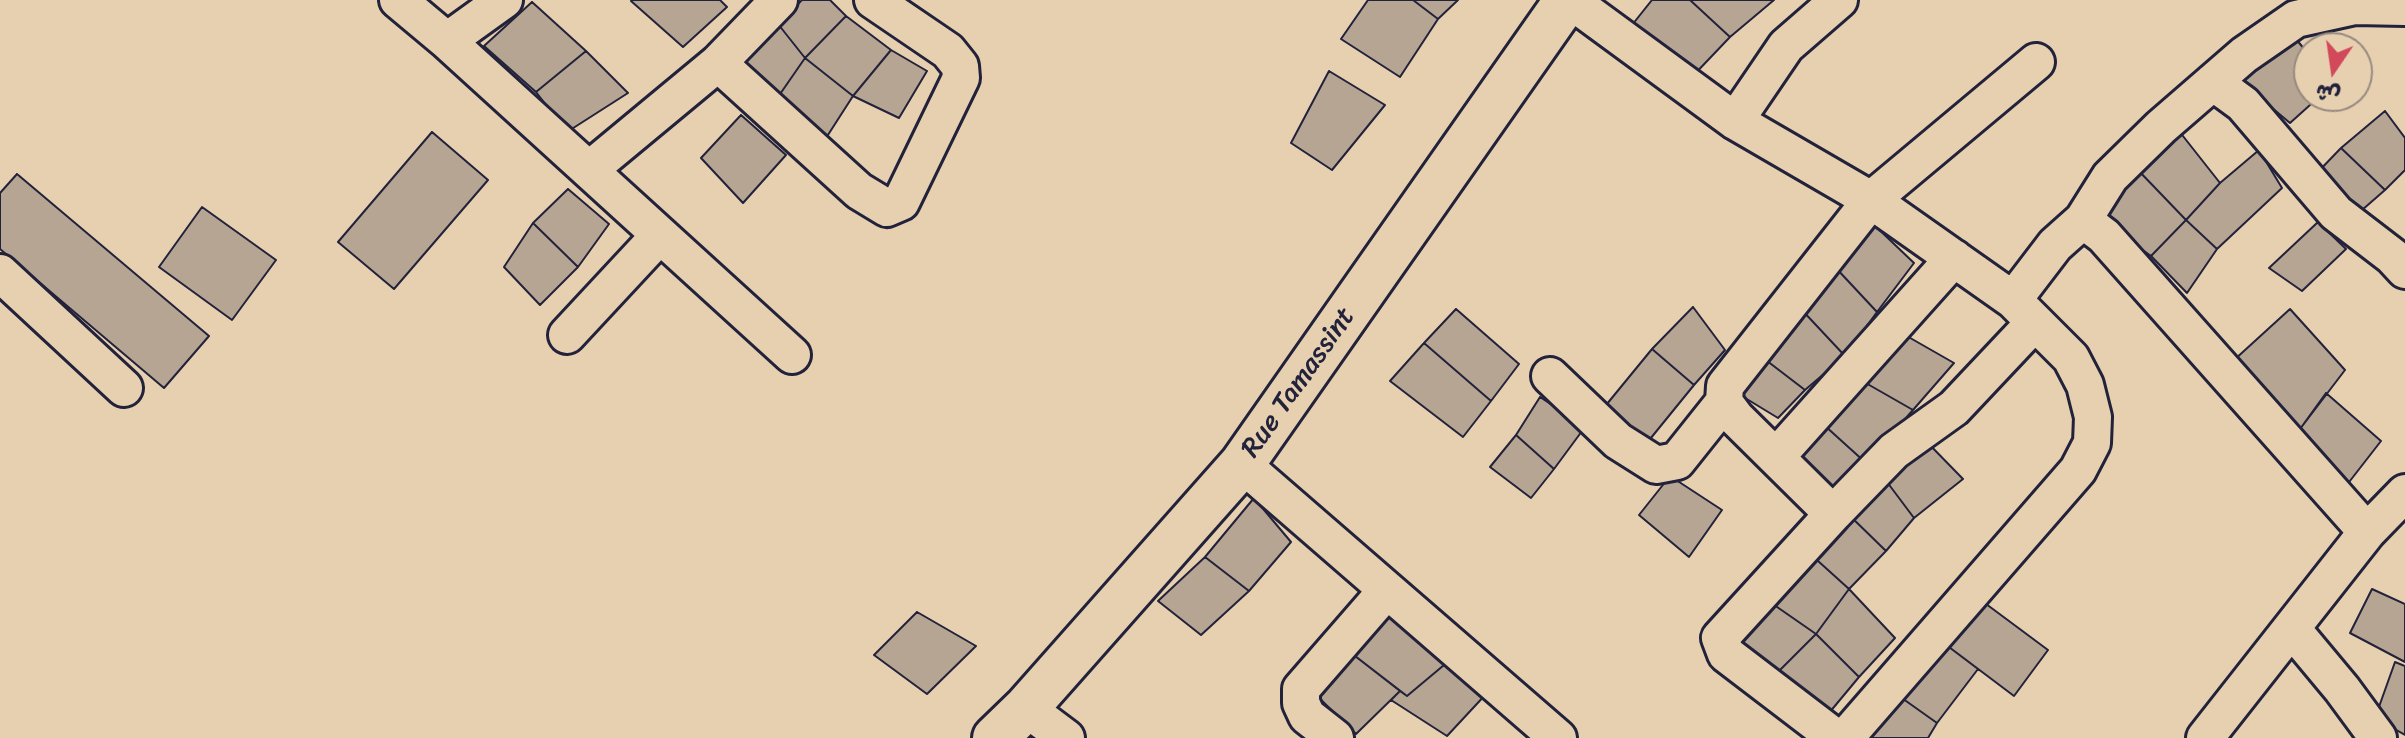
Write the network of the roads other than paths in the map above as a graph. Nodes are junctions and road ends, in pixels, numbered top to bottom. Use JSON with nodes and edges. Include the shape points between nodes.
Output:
{"nodes":[{"id":1,"x":398,"y":0,"type":"edge"},
{"id":2,"x":504,"y":0,"type":"edge"},
{"id":3,"x":779,"y":0,"type":"edge"},
{"id":4,"x":873,"y":0,"type":"edge"},
{"id":5,"x":1569,"y":0,"type":"edge"},
{"id":6,"x":1839,"y":0,"type":"edge"},
{"id":7,"x":2353,"y":3,"type":"edge"},
{"id":8,"x":2405,"y":7,"type":"edge"},
{"id":9,"x":447,"y":41,"type":"junction"},
{"id":10,"x":2036,"y":62,"type":"dead end"},
{"id":11,"x":718,"y":63,"type":"junction"},
{"id":12,"x":2213,"y":82,"type":"junction"},
{"id":13,"x":1735,"y":121,"type":"junction"},
{"id":14,"x":589,"y":170,"type":"junction"},
{"id":15,"x":1871,"y":200,"type":"junction"},
{"id":16,"x":2083,"y":220,"type":"junction"},
{"id":17,"x":660,"y":235,"type":"junction"},
{"id":18,"x":1954,"y":258,"type":"junction"},
{"id":19,"x":2405,"y":270,"type":"edge"},
{"id":20,"x":0,"y":273,"type":"edge"},
{"id":21,"x":2024,"y":311,"type":"junction"},
{"id":22,"x":567,"y":335,"type":"dead end"},
{"id":23,"x":792,"y":355,"type":"dead end"},
{"id":24,"x":1550,"y":376,"type":"dead end"},
{"id":25,"x":124,"y":388,"type":"dead end"},
{"id":26,"x":1724,"y":402,"type":"junction"},
{"id":27,"x":1776,"y":457,"type":"junction"},
{"id":28,"x":1242,"y":464,"type":"junction"},
{"id":29,"x":2405,"y":493,"type":"edge"},
{"id":30,"x":1833,"y":514,"type":"junction"},
{"id":31,"x":2367,"y":532,"type":"junction"},
{"id":32,"x":1387,"y":590,"type":"junction"},
{"id":33,"x":2292,"y":629,"type":"junction"},
{"id":34,"x":1026,"y":708,"type":"junction"},
{"id":35,"x":995,"y":738,"type":"edge"},
{"id":36,"x":1066,"y":738,"type":"edge"},
{"id":37,"x":1335,"y":738,"type":"edge"},
{"id":38,"x":1558,"y":738,"type":"edge"},
{"id":39,"x":1836,"y":738,"type":"edge"},
{"id":40,"x":1845,"y":738,"type":"edge"},
{"id":41,"x":2205,"y":738,"type":"edge"},
{"id":42,"x":2378,"y":738,"type":"edge"}],
"edges":[{"from":1,"to":9,"type":"street"},
{"from":2,"to":9,"type":"street"},
{"from":3,"to":11,"type":"street"},
{"from":4,"to":11,"type":"street","via":[[948,51],[960,66],[961,78],[901,202],[887,208],[859,191]]},
{"from":5,"to":13,"type":"street"},
{"from":5,"to":28,"type":"main road","name":"Rue Tamassint"},
{"from":6,"to":13,"type":"street","via":[[1786,46]]},
{"from":7,"to":8,"type":"street"},
{"from":7,"to":12,"type":"street","via":[[2296,19]]},
{"from":9,"to":14,"type":"street"},
{"from":10,"to":15,"type":"street"},
{"from":11,"to":14,"type":"street"},
{"from":12,"to":16,"type":"street","via":[[2110,177]]},
{"from":12,"to":19,"type":"street","via":[[2243,104],[2336,213]]},
{"from":13,"to":15,"type":"street"},
{"from":14,"to":17,"type":"street"},
{"from":15,"to":18,"type":"street"},
{"from":15,"to":26,"type":"street","via":[[1725,386]]},
{"from":16,"to":21,"type":"street","via":[[2055,245]]},
{"from":16,"to":31,"type":"street","via":[[2104,236]]},
{"from":17,"to":22,"type":"street"},
{"from":17,"to":23,"type":"street"},
{"from":18,"to":21,"type":"street"},
{"from":18,"to":27,"type":"street"},
{"from":20,"to":25,"type":"street"},
{"from":21,"to":30,"type":"street","via":[[1954,408],[1894,451]]},
{"from":21,"to":40,"type":"street","via":[[2071,358],[2085,385],[2093,417],[2092,443],[2078,470]]},
{"from":24,"to":26,"type":"street","via":[[1618,441],[1656,465],[1677,461]]},
{"from":26,"to":27,"type":"street"},
{"from":27,"to":30,"type":"street"},
{"from":28,"to":32,"type":"street"},
{"from":28,"to":34,"type":"main road","name":"Rue Tamassint"},
{"from":29,"to":31,"type":"street"},
{"from":30,"to":39,"type":"street","via":[[1720,638],[1726,654]]},
{"from":31,"to":33,"type":"street"},
{"from":32,"to":37,"type":"street","via":[[1301,689],[1307,716]]},
{"from":32,"to":38,"type":"street"},
{"from":33,"to":41,"type":"street"},
{"from":33,"to":42,"type":"street"},
{"from":34,"to":35,"type":"main road","name":"Rue Tamassint"},
{"from":34,"to":36,"type":"street"}]}
